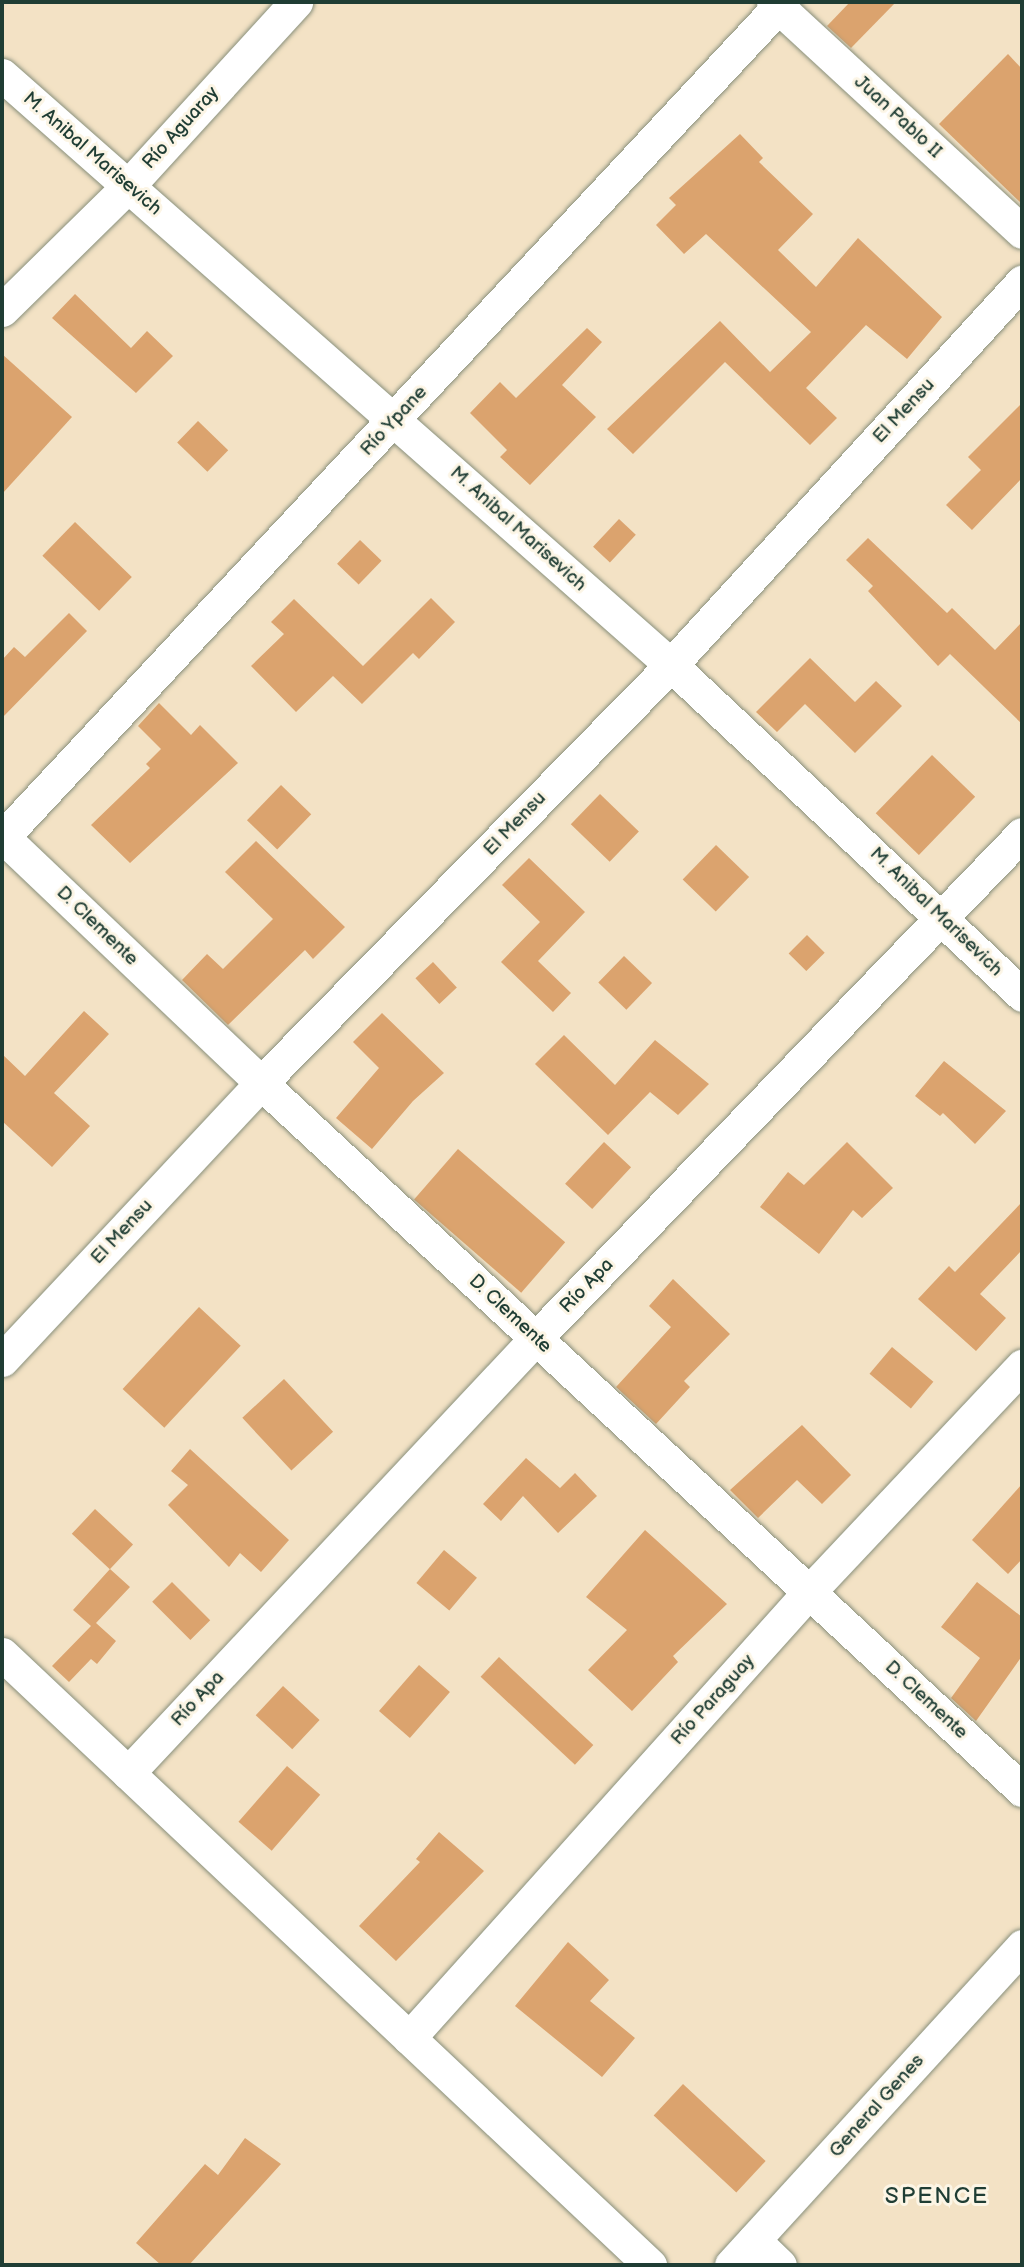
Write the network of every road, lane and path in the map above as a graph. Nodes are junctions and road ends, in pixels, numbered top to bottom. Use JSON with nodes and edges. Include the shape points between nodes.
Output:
{"nodes":[{"id":1,"x":296,"y":2,"type":"edge"},
{"id":2,"x":778,"y":3,"type":"edge"},
{"id":3,"x":2,"y":75,"type":"edge"},
{"id":4,"x":129,"y":185,"type":"junction"},
{"id":5,"x":1022,"y":232,"type":"edge"},
{"id":6,"x":1022,"y":282,"type":"edge"},
{"id":7,"x":2,"y":310,"type":"edge"},
{"id":8,"x":396,"y":419,"type":"junction"},
{"id":9,"x":671,"y":665,"type":"junction"},
{"id":10,"x":1022,"y":834,"type":"edge"},
{"id":11,"x":2,"y":837,"type":"edge"},
{"id":12,"x":944,"y":918,"type":"junction"},
{"id":13,"x":1022,"y":995,"type":"edge"},
{"id":14,"x":261,"y":1083,"type":"junction"},
{"id":15,"x":536,"y":1338,"type":"junction"},
{"id":16,"x":2,"y":1360,"type":"edge"},
{"id":17,"x":1022,"y":1366,"type":"edge"},
{"id":18,"x":810,"y":1592,"type":"junction"},
{"id":19,"x":2,"y":1654,"type":"edge"},
{"id":20,"x":128,"y":1773,"type":"junction"},
{"id":21,"x":1022,"y":1790,"type":"edge"},
{"id":22,"x":1022,"y":1946,"type":"edge"},
{"id":23,"x":409,"y":2038,"type":"junction"},
{"id":24,"x":754,"y":2240,"type":"junction"},
{"id":25,"x":650,"y":2265,"type":"edge"},
{"id":26,"x":731,"y":2265,"type":"edge"},
{"id":27,"x":780,"y":2265,"type":"edge"}],
"edges":[{"from":1,"to":4,"type":"street","name":"Río Aguaray"},
{"from":2,"to":5,"type":"street","name":"Juan Pablo II"},
{"from":2,"to":8,"type":"street","name":"Río Ypane"},
{"from":3,"to":4,"type":"street","name":"M. Anibal Marisevich"},
{"from":4,"to":7,"type":"street","name":"Río Aguaray"},
{"from":4,"to":8,"type":"street","name":"M. Anibal Marisevich"},
{"from":6,"to":9,"type":"street","name":"El Mensu"},
{"from":8,"to":9,"type":"street","name":"M. Anibal Marisevich"},
{"from":8,"to":11,"type":"street","name":"Río Ypane"},
{"from":9,"to":12,"type":"street","name":"M. Anibal Marisevich"},
{"from":9,"to":14,"type":"street","name":"El Mensu"},
{"from":10,"to":12,"type":"street","name":"Río Apa"},
{"from":11,"to":14,"type":"street","name":"D. Clemente"},
{"from":12,"to":13,"type":"street","name":"M. Anibal Marisevich"},
{"from":12,"to":15,"type":"street","name":"Río Apa"},
{"from":14,"to":15,"type":"street","name":"D. Clemente"},
{"from":14,"to":16,"type":"street","name":"El Mensu"},
{"from":15,"to":18,"type":"street","name":"D. Clemente"},
{"from":15,"to":20,"type":"street","name":"Río Apa"},
{"from":17,"to":18,"type":"street","name":"Río Paraguay"},
{"from":18,"to":21,"type":"street","name":"D. Clemente"},
{"from":18,"to":23,"type":"street","name":"Río Paraguay"},
{"from":19,"to":20,"type":"street"},
{"from":20,"to":23,"type":"street"},
{"from":22,"to":24,"type":"street","name":"General Genes"},
{"from":23,"to":25,"type":"street"},
{"from":24,"to":26,"type":"street","name":"General Genes"},
{"from":24,"to":27,"type":"street"}]}
